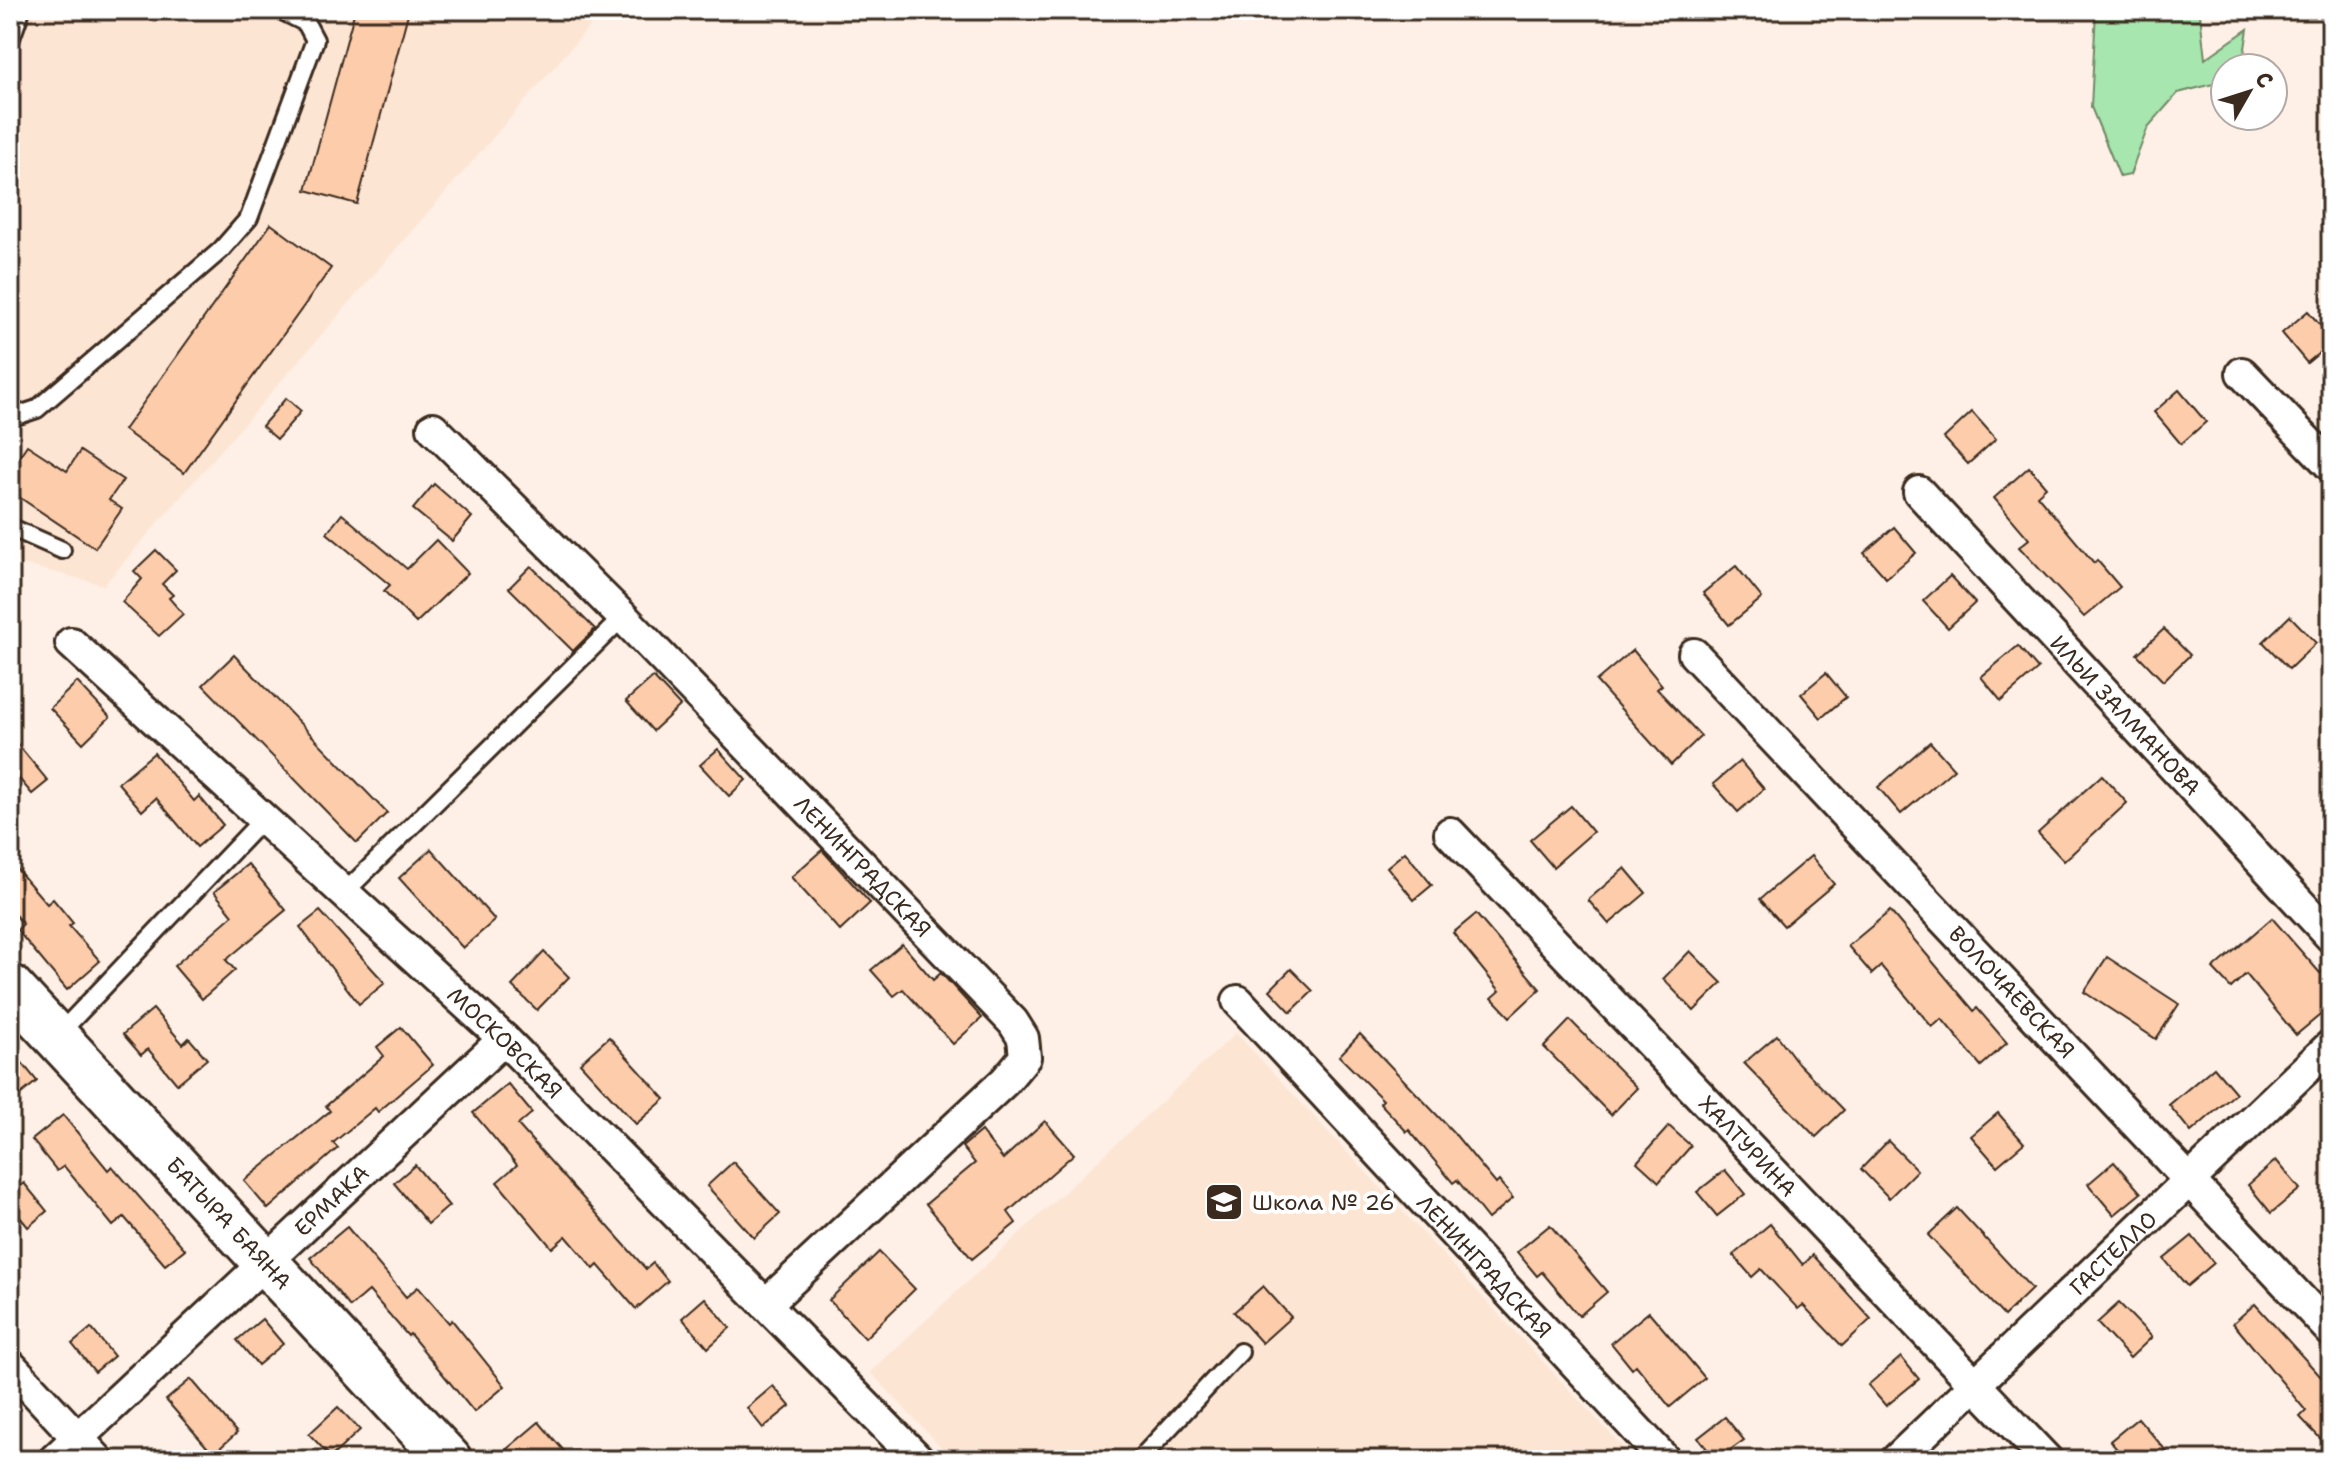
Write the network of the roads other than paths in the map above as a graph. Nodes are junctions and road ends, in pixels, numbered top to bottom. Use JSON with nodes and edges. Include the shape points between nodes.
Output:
{"nodes":[{"id":1,"x":21,"y":10,"type":"edge"},
{"id":2,"x":280,"y":10,"type":"edge"},
{"id":3,"x":10,"y":41,"type":"edge"},
{"id":4,"x":2242,"y":373,"type":"dead end"},
{"id":5,"x":10,"y":418,"type":"edge"},
{"id":6,"x":433,"y":428,"type":"dead end"},
{"id":7,"x":2331,"y":466,"type":"edge"},
{"id":8,"x":1919,"y":492,"type":"dead end"},
{"id":9,"x":10,"y":527,"type":"edge"},
{"id":10,"x":62,"y":550,"type":"dead end"},
{"id":11,"x":623,"y":617,"type":"junction"},
{"id":12,"x":71,"y":643,"type":"dead end"},
{"id":13,"x":1694,"y":654,"type":"dead end"},
{"id":14,"x":263,"y":819,"type":"junction"},
{"id":15,"x":1450,"y":833,"type":"dead end"},
{"id":16,"x":344,"y":893,"type":"junction"},
{"id":17,"x":2331,"y":937,"type":"edge"},
{"id":18,"x":10,"y":987,"type":"edge"},
{"id":19,"x":1238,"y":1001,"type":"dead end"},
{"id":20,"x":56,"y":1036,"type":"junction"},
{"id":21,"x":504,"y":1039,"type":"junction"},
{"id":22,"x":2331,"y":1045,"type":"edge"},
{"id":23,"x":2189,"y":1180,"type":"junction"},
{"id":24,"x":267,"y":1263,"type":"junction"},
{"id":25,"x":766,"y":1304,"type":"junction"},
{"id":26,"x":2331,"y":1331,"type":"edge"},
{"id":27,"x":1240,"y":1352,"type":"dead end"},
{"id":28,"x":10,"y":1365,"type":"edge"},
{"id":29,"x":1975,"y":1384,"type":"junction"},
{"id":30,"x":88,"y":1449,"type":"edge"},
{"id":31,"x":54,"y":1460,"type":"edge"},
{"id":32,"x":449,"y":1460,"type":"edge"},
{"id":33,"x":919,"y":1460,"type":"edge"},
{"id":34,"x":1139,"y":1460,"type":"edge"},
{"id":35,"x":1665,"y":1460,"type":"edge"},
{"id":36,"x":1896,"y":1460,"type":"edge"},
{"id":37,"x":2047,"y":1460,"type":"edge"}],
"edges":[{"from":1,"to":3,"type":"lane"},
{"from":2,"to":5,"type":"lane","via":[[306,23],[315,40],[249,218],[221,250],[37,409]]},
{"from":4,"to":7,"type":"street"},
{"from":6,"to":11,"type":"street","name":"ЛЕНИНГРАДСКАЯ"},
{"from":8,"to":17,"type":"street","name":"ИЛЬИ ЗАЛМАНОВА"},
{"from":9,"to":10,"type":"lane"},
{"from":11,"to":16,"type":"lane"},
{"from":11,"to":25,"type":"street","name":"ЛЕНИНГРАДСКАЯ","via":[[1003,1011],[1023,1038],[1025,1057],[1005,1081]]},
{"from":12,"to":14,"type":"street","name":"МОСКОВСКАЯ"},
{"from":13,"to":23,"type":"street","name":"ВОЛОЧАЕВСКАЯ"},
{"from":14,"to":16,"type":"street","name":"МОСКОВСКАЯ"},
{"from":14,"to":20,"type":"lane"},
{"from":15,"to":29,"type":"street","name":"ХАЛТУРИНА"},
{"from":16,"to":21,"type":"street","name":"МОСКОВСКАЯ"},
{"from":18,"to":20,"type":"street","name":"БАТЫРА БАЯНА"},
{"from":19,"to":35,"type":"street","name":"ЛЕНИНГРАДСКАЯ"},
{"from":20,"to":24,"type":"street","name":"БАТЫРА БАЯНА"},
{"from":21,"to":24,"type":"street","name":"ЕРМАКА"},
{"from":21,"to":25,"type":"street","name":"МОСКОВСКАЯ"},
{"from":22,"to":23,"type":"street","name":"ГАСТЕЛЛО"},
{"from":23,"to":26,"type":"street","name":"ВОЛОЧАЕВСКАЯ"},
{"from":23,"to":29,"type":"street","name":"ГАСТЕЛЛО"},
{"from":24,"to":30,"type":"street","name":"ЕРМАКА"},
{"from":24,"to":32,"type":"street","name":"БАТЫРА БАЯНА"},
{"from":25,"to":33,"type":"street","name":"МОСКОВСКАЯ"},
{"from":27,"to":34,"type":"lane"},
{"from":28,"to":30,"type":"street"},
{"from":29,"to":36,"type":"street","name":"ГАСТЕЛЛО"},
{"from":29,"to":37,"type":"street","name":"ХАЛТУРИНА"},
{"from":30,"to":31,"type":"street","name":"ЕРМАКА"}]}
